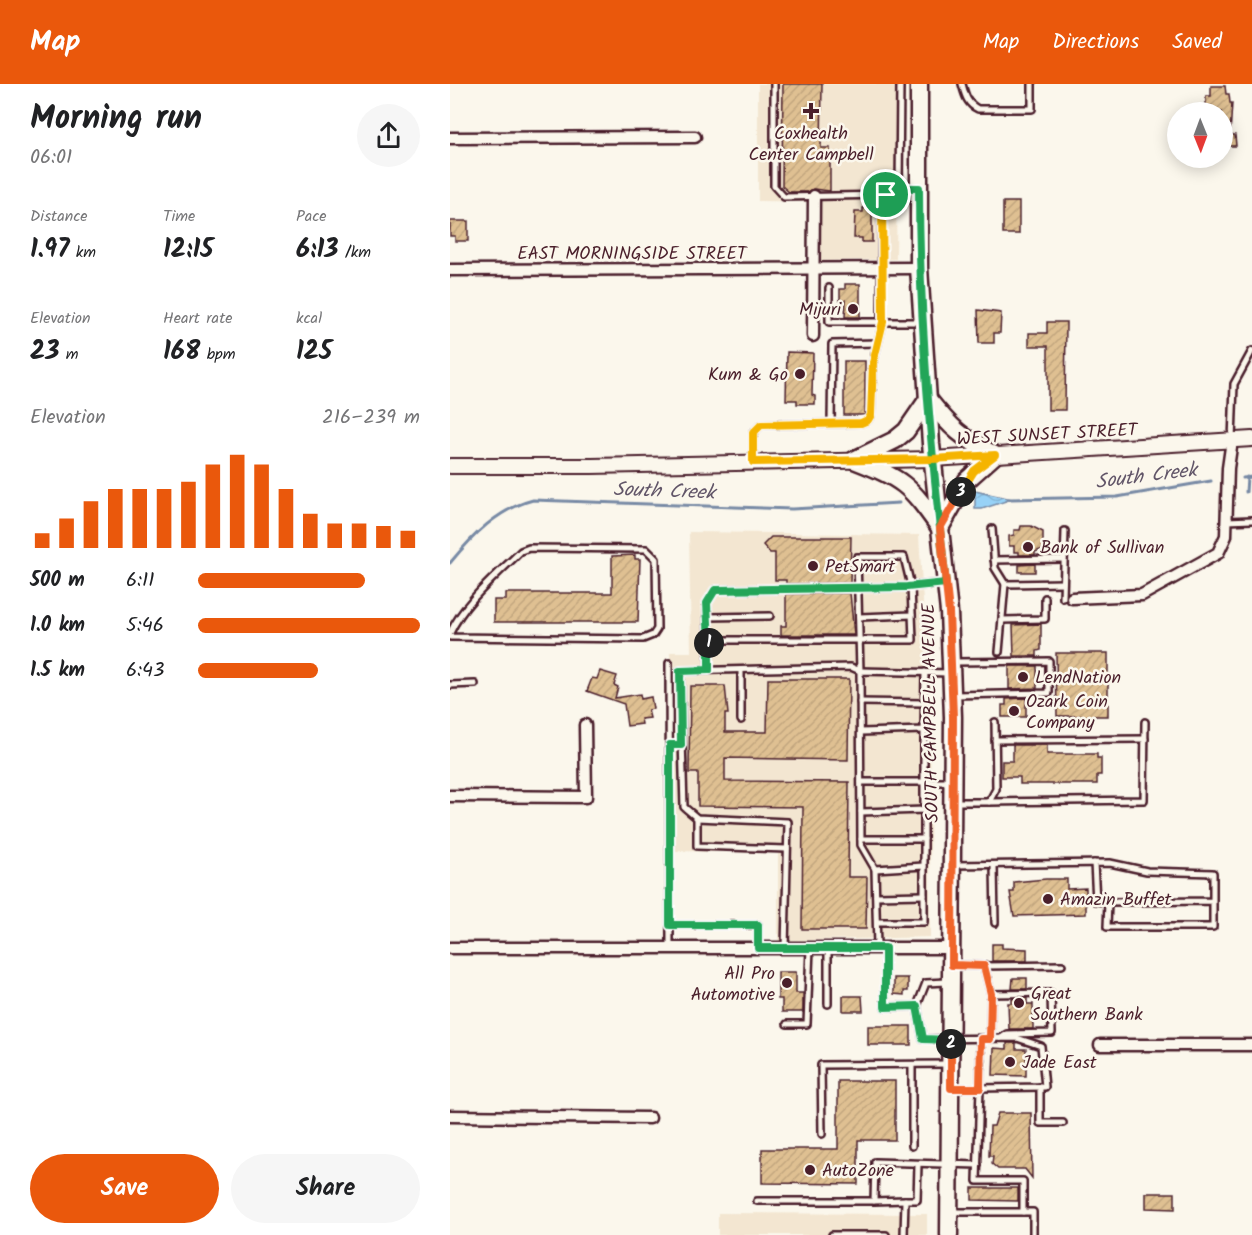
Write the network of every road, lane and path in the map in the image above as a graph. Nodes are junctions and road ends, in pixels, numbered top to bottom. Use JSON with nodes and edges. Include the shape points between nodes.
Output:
{"nodes":[{"id":1,"x":774,"y":84,"type":"edge"},
{"id":2,"x":900,"y":84,"type":"edge"},
{"id":3,"x":919,"y":84,"type":"edge"},
{"id":4,"x":962,"y":84,"type":"edge"},
{"id":5,"x":1032,"y":84,"type":"edge"},
{"id":6,"x":695,"y":137,"type":"dead end"},
{"id":7,"x":450,"y":138,"type":"edge"},
{"id":8,"x":919,"y":188,"type":"junction"},
{"id":9,"x":899,"y":189,"type":"junction"},
{"id":10,"x":882,"y":195,"type":"junction"},
{"id":11,"x":814,"y":196,"type":"junction"},
{"id":12,"x":814,"y":268,"type":"junction"},
{"id":13,"x":882,"y":268,"type":"junction"},
{"id":14,"x":919,"y":268,"type":"junction"},
{"id":15,"x":450,"y":270,"type":"edge"},
{"id":16,"x":829,"y":288,"type":"dead end"},
{"id":17,"x":813,"y":322,"type":"junction"},
{"id":18,"x":829,"y":322,"type":"junction"},
{"id":19,"x":883,"y":322,"type":"junction"},
{"id":20,"x":922,"y":322,"type":"junction"},
{"id":21,"x":813,"y":336,"type":"dead end"},
{"id":22,"x":877,"y":343,"type":"junction"},
{"id":23,"x":1252,"y":351,"type":"edge"},
{"id":24,"x":928,"y":399,"type":"junction"},
{"id":25,"x":831,"y":423,"type":"junction"},
{"id":26,"x":1252,"y":439,"type":"edge"},
{"id":27,"x":1232,"y":440,"type":"junction"},
{"id":28,"x":995,"y":455,"type":"junction"},
{"id":29,"x":933,"y":459,"type":"junction"},
{"id":30,"x":854,"y":460,"type":"junction"},
{"id":31,"x":753,"y":462,"type":"junction"},
{"id":32,"x":450,"y":466,"type":"edge"},
{"id":33,"x":1252,"y":520,"type":"edge"},
{"id":34,"x":1227,"y":521,"type":"junction"},
{"id":35,"x":940,"y":528,"type":"junction"},
{"id":36,"x":992,"y":529,"type":"dead end"},
{"id":37,"x":1065,"y":531,"type":"dead end"},
{"id":38,"x":1064,"y":559,"type":"junction"},
{"id":39,"x":994,"y":560,"type":"junction"},
{"id":40,"x":946,"y":583,"type":"junction"},
{"id":41,"x":1063,"y":583,"type":"junction"},
{"id":42,"x":1005,"y":584,"type":"junction"},
{"id":43,"x":911,"y":586,"type":"junction"},
{"id":44,"x":858,"y":587,"type":"junction"},
{"id":45,"x":1045,"y":598,"type":"dead end"},
{"id":46,"x":1067,"y":598,"type":"joint"},
{"id":47,"x":912,"y":615,"type":"junction"},
{"id":48,"x":770,"y":616,"type":"dead end"},
{"id":49,"x":708,"y":617,"type":"junction"},
{"id":50,"x":859,"y":617,"type":"junction"},
{"id":51,"x":1003,"y":620,"type":"junction"},
{"id":52,"x":450,"y":635,"type":"edge"},
{"id":53,"x":708,"y":640,"type":"junction"},
{"id":54,"x":860,"y":640,"type":"junction"},
{"id":55,"x":999,"y":651,"type":"dead end"},
{"id":56,"x":669,"y":663,"type":"dead end"},
{"id":57,"x":951,"y":668,"type":"junction"},
{"id":58,"x":709,"y":670,"type":"junction"},
{"id":59,"x":741,"y":670,"type":"junction"},
{"id":60,"x":860,"y":671,"type":"junction"},
{"id":61,"x":925,"y":672,"type":"junction"},
{"id":62,"x":450,"y":684,"type":"edge"},
{"id":63,"x":475,"y":684,"type":"dead end"},
{"id":64,"x":952,"y":694,"type":"junction"},
{"id":65,"x":860,"y":702,"type":"junction"},
{"id":66,"x":925,"y":703,"type":"junction"},
{"id":67,"x":741,"y":720,"type":"dead end"},
{"id":68,"x":995,"y":722,"type":"dead end"},
{"id":69,"x":1145,"y":722,"type":"dead end"},
{"id":70,"x":585,"y":725,"type":"dead end"},
{"id":71,"x":924,"y":730,"type":"junction"},
{"id":72,"x":861,"y":732,"type":"junction"},
{"id":73,"x":1145,"y":739,"type":"junction"},
{"id":74,"x":995,"y":740,"type":"junction"},
{"id":75,"x":670,"y":745,"type":"junction"},
{"id":76,"x":681,"y":745,"type":"junction"},
{"id":77,"x":861,"y":782,"type":"junction"},
{"id":78,"x":925,"y":782,"type":"junction"},
{"id":79,"x":953,"y":782,"type":"junction"},
{"id":80,"x":450,"y":796,"type":"edge"},
{"id":81,"x":953,"y":802,"type":"junction"},
{"id":82,"x":989,"y":802,"type":"junction"},
{"id":83,"x":925,"y":810,"type":"junction"},
{"id":84,"x":861,"y":812,"type":"junction"},
{"id":85,"x":697,"y":818,"type":"junction"},
{"id":86,"x":861,"y":838,"type":"junction"},
{"id":87,"x":924,"y":839,"type":"junction"},
{"id":88,"x":787,"y":849,"type":"junction"},
{"id":89,"x":1094,"y":863,"type":"junction"},
{"id":90,"x":952,"y":865,"type":"junction"},
{"id":91,"x":994,"y":865,"type":"junction"},
{"id":92,"x":924,"y":866,"type":"junction"},
{"id":93,"x":875,"y":868,"type":"junction"},
{"id":94,"x":924,"y":895,"type":"junction"},
{"id":95,"x":876,"y":896,"type":"junction"},
{"id":96,"x":1213,"y":901,"type":"junction"},
{"id":97,"x":1108,"y":902,"type":"junction"},
{"id":98,"x":877,"y":922,"type":"junction"},
{"id":99,"x":995,"y":923,"type":"dead end"},
{"id":100,"x":670,"y":925,"type":"junction"},
{"id":101,"x":670,"y":947,"type":"junction"},
{"id":102,"x":450,"y":948,"type":"edge"},
{"id":103,"x":758,"y":948,"type":"junction"},
{"id":104,"x":785,"y":948,"type":"junction"},
{"id":105,"x":810,"y":948,"type":"junction"},
{"id":106,"x":828,"y":948,"type":"junction"},
{"id":107,"x":881,"y":948,"type":"junction"},
{"id":108,"x":952,"y":948,"type":"junction"},
{"id":109,"x":1062,"y":965,"type":"dead end"},
{"id":110,"x":984,"y":966,"type":"junction"},
{"id":111,"x":952,"y":974,"type":"junction"},
{"id":112,"x":991,"y":994,"type":"junction"},
{"id":113,"x":828,"y":1004,"type":"dead end"},
{"id":114,"x":917,"y":1006,"type":"junction"},
{"id":115,"x":787,"y":1024,"type":"dead end"},
{"id":116,"x":981,"y":1039,"type":"junction"},
{"id":117,"x":990,"y":1039,"type":"junction"},
{"id":118,"x":1000,"y":1039,"type":"junction"},
{"id":119,"x":951,"y":1040,"type":"junction"},
{"id":120,"x":1100,"y":1045,"type":"dead end"},
{"id":121,"x":1252,"y":1045,"type":"edge"},
{"id":122,"x":951,"y":1064,"type":"junction"},
{"id":123,"x":912,"y":1065,"type":"junction"},
{"id":124,"x":1040,"y":1087,"type":"junction"},
{"id":125,"x":951,"y":1088,"type":"junction"},
{"id":126,"x":980,"y":1088,"type":"junction"},
{"id":127,"x":450,"y":1116,"type":"edge"},
{"id":128,"x":650,"y":1118,"type":"dead end"},
{"id":129,"x":1063,"y":1123,"type":"dead end"},
{"id":130,"x":822,"y":1134,"type":"dead end"},
{"id":131,"x":912,"y":1146,"type":"dead end"},
{"id":132,"x":918,"y":1164,"type":"junction"},
{"id":133,"x":950,"y":1164,"type":"junction"},
{"id":134,"x":978,"y":1165,"type":"junction"},
{"id":135,"x":905,"y":1200,"type":"junction"},
{"id":136,"x":757,"y":1201,"type":"dead end"},
{"id":137,"x":874,"y":1201,"type":"junction"},
{"id":138,"x":949,"y":1212,"type":"junction"},
{"id":139,"x":1023,"y":1212,"type":"junction"},
{"id":140,"x":832,"y":1235,"type":"edge"},
{"id":141,"x":886,"y":1235,"type":"edge"},
{"id":142,"x":904,"y":1235,"type":"edge"},
{"id":143,"x":949,"y":1235,"type":"edge"},
{"id":144,"x":1032,"y":1235,"type":"edge"}],
"edges":[{"from":1,"to":11,"type":"lane","via":[[774,186],[784,197]]},
{"from":2,"to":9,"type":"lane"},
{"from":3,"to":8,"type":"main road","name":"SOUTH CAMPBELL AVENUE"},
{"from":4,"to":5,"type":"lane","via":[[965,96],[978,109],[1032,110]]},
{"from":6,"to":7,"type":"street"},
{"from":8,"to":9,"type":"lane"},
{"from":8,"to":14,"type":"main road","name":"SOUTH CAMPBELL AVENUE"},
{"from":9,"to":10,"type":"lane"},
{"from":10,"to":11,"type":"lane"},
{"from":10,"to":13,"type":"lane"},
{"from":11,"to":12,"type":"street"},
{"from":12,"to":13,"type":"street","name":"EAST MORNINGSIDE STREET"},
{"from":12,"to":15,"type":"street","name":"EAST MORNINGSIDE STREET"},
{"from":12,"to":17,"type":"street"},
{"from":13,"to":14,"type":"street","name":"EAST MORNINGSIDE STREET"},
{"from":13,"to":19,"type":"lane"},
{"from":14,"to":20,"type":"main road","name":"SOUTH CAMPBELL AVENUE"},
{"from":16,"to":18,"type":"lane"},
{"from":17,"to":18,"type":"lane"},
{"from":17,"to":21,"type":"street"},
{"from":18,"to":19,"type":"lane"},
{"from":19,"to":20,"type":"lane"},
{"from":19,"to":22,"type":"lane"},
{"from":20,"to":24,"type":"main road","name":"SOUTH CAMPBELL AVENUE"},
{"from":22,"to":25,"type":"lane","via":[[871,415],[861,423]]},
{"from":22,"to":25,"type":"lane","via":[[832,344]]},
{"from":23,"to":27,"type":"lane","via":[[1234,384]]},
{"from":24,"to":28,"type":"main road","via":[[950,427]]},
{"from":24,"to":29,"type":"main road","name":"SOUTH CAMPBELL AVENUE"},
{"from":24,"to":30,"type":"main road","via":[[896,440]]},
{"from":25,"to":31,"type":"lane","via":[[761,425],[753,433]]},
{"from":26,"to":27,"type":"main road","name":"WEST SUNSET STREET"},
{"from":27,"to":28,"type":"main road","name":"WEST SUNSET STREET"},
{"from":27,"to":34,"type":"street"},
{"from":28,"to":29,"type":"main road","name":"WEST SUNSET STREET"},
{"from":28,"to":35,"type":"main road","via":[[967,480]]},
{"from":29,"to":30,"type":"main road","name":"WEST SUNSET STREET"},
{"from":29,"to":35,"type":"main road","name":"SOUTH CAMPBELL AVENUE"},
{"from":30,"to":31,"type":"main road","name":"WEST SUNSET STREET"},
{"from":30,"to":35,"type":"main road","via":[[904,482]]},
{"from":31,"to":32,"type":"main road","name":"WEST SUNSET STREET"},
{"from":33,"to":34,"type":"lane"},
{"from":34,"to":46,"type":"street","via":[[1225,542],[1213,558],[1148,592],[1123,598]]},
{"from":35,"to":40,"type":"main road","name":"SOUTH CAMPBELL AVENUE"},
{"from":36,"to":39,"type":"lane"},
{"from":37,"to":38,"type":"lane"},
{"from":38,"to":39,"type":"lane"},
{"from":38,"to":41,"type":"lane"},
{"from":39,"to":42,"type":"lane"},
{"from":40,"to":43,"type":"lane"},
{"from":40,"to":57,"type":"main road","name":"SOUTH CAMPBELL AVENUE"},
{"from":41,"to":42,"type":"lane"},
{"from":41,"to":46,"type":"lane"},
{"from":42,"to":51,"type":"lane"},
{"from":43,"to":44,"type":"lane"},
{"from":43,"to":44,"type":"lane","via":[[904,557],[858,557]]},
{"from":43,"to":47,"type":"lane"},
{"from":44,"to":49,"type":"lane","via":[[715,590],[707,603]]},
{"from":44,"to":50,"type":"lane"},
{"from":45,"to":51,"type":"lane","via":[[1045,619]]},
{"from":47,"to":50,"type":"lane"},
{"from":47,"to":54,"type":"lane","via":[[913,640]]},
{"from":48,"to":49,"type":"lane"},
{"from":49,"to":53,"type":"lane"},
{"from":50,"to":54,"type":"lane"},
{"from":51,"to":55,"type":"lane"},
{"from":52,"to":52,"type":"lane","via":[[454,623],[479,593],[521,551],[529,548],[646,549],[656,559],[657,629],[643,639]]},
{"from":53,"to":54,"type":"lane"},
{"from":53,"to":58,"type":"lane"},
{"from":54,"to":60,"type":"lane"},
{"from":56,"to":75,"type":"lane"},
{"from":57,"to":61,"type":"lane"},
{"from":57,"to":64,"type":"main road","name":"SOUTH CAMPBELL AVENUE"},
{"from":57,"to":64,"type":"lane","via":[[1049,661],[1049,693]]},
{"from":58,"to":59,"type":"lane"},
{"from":58,"to":76,"type":"lane","via":[[680,671]]},
{"from":59,"to":60,"type":"lane","via":[[851,667]]},
{"from":59,"to":67,"type":"lane"},
{"from":60,"to":61,"type":"lane"},
{"from":60,"to":65,"type":"lane"},
{"from":61,"to":66,"type":"lane"},
{"from":62,"to":63,"type":"lane"},
{"from":64,"to":79,"type":"main road","name":"SOUTH CAMPBELL AVENUE"},
{"from":65,"to":66,"type":"lane"},
{"from":65,"to":72,"type":"lane"},
{"from":66,"to":71,"type":"lane"},
{"from":68,"to":74,"type":"lane"},
{"from":69,"to":73,"type":"lane"},
{"from":70,"to":80,"type":"street","via":[[586,797]]},
{"from":71,"to":72,"type":"lane"},
{"from":71,"to":78,"type":"lane"},
{"from":72,"to":77,"type":"lane"},
{"from":73,"to":74,"type":"lane"},
{"from":73,"to":82,"type":"lane","via":[[1144,800]]},
{"from":74,"to":82,"type":"lane","via":[[996,789]]},
{"from":75,"to":76,"type":"lane"},
{"from":75,"to":100,"type":"lane"},
{"from":76,"to":85,"type":"lane","via":[[684,807]]},
{"from":77,"to":78,"type":"lane"},
{"from":77,"to":84,"type":"lane"},
{"from":78,"to":79,"type":"lane"},
{"from":78,"to":83,"type":"lane"},
{"from":79,"to":81,"type":"main road","name":"SOUTH CAMPBELL AVENUE"},
{"from":81,"to":82,"type":"lane"},
{"from":81,"to":90,"type":"main road","name":"SOUTH CAMPBELL AVENUE"},
{"from":83,"to":84,"type":"lane"},
{"from":83,"to":87,"type":"lane"},
{"from":84,"to":86,"type":"lane"},
{"from":85,"to":88,"type":"lane","via":[[697,846]]},
{"from":85,"to":88,"type":"lane","via":[[788,822]]},
{"from":86,"to":87,"type":"lane"},
{"from":86,"to":93,"type":"lane"},
{"from":87,"to":92,"type":"lane"},
{"from":88,"to":104,"type":"lane"},
{"from":89,"to":91,"type":"lane"},
{"from":89,"to":96,"type":"lane","via":[[1148,871],[1213,873]]},
{"from":89,"to":97,"type":"lane","via":[[1096,902]]},
{"from":90,"to":91,"type":"lane"},
{"from":90,"to":108,"type":"main road","name":"SOUTH CAMPBELL AVENUE"},
{"from":91,"to":99,"type":"lane"},
{"from":92,"to":93,"type":"lane"},
{"from":92,"to":94,"type":"lane"},
{"from":93,"to":95,"type":"lane"},
{"from":94,"to":95,"type":"lane"},
{"from":94,"to":98,"type":"lane","via":[[924,922]]},
{"from":95,"to":98,"type":"lane"},
{"from":96,"to":97,"type":"lane"},
{"from":96,"to":97,"type":"lane","via":[[1213,927],[1107,927]]},
{"from":98,"to":107,"type":"lane"},
{"from":100,"to":101,"type":"lane"},
{"from":100,"to":103,"type":"lane","via":[[758,925]]},
{"from":101,"to":102,"type":"street"},
{"from":101,"to":103,"type":"street"},
{"from":103,"to":104,"type":"street"},
{"from":104,"to":105,"type":"street"},
{"from":105,"to":106,"type":"street"},
{"from":105,"to":115,"type":"lane","via":[[807,1024]]},
{"from":106,"to":107,"type":"street"},
{"from":106,"to":113,"type":"lane"},
{"from":107,"to":108,"type":"street"},
{"from":107,"to":114,"type":"lane","via":[[885,1007]]},
{"from":108,"to":111,"type":"main road","name":"SOUTH CAMPBELL AVENUE"},
{"from":109,"to":110,"type":"lane"},
{"from":110,"to":111,"type":"lane"},
{"from":110,"to":112,"type":"lane"},
{"from":111,"to":114,"type":"lane","via":[[926,983]]},
{"from":111,"to":119,"type":"main road","name":"SOUTH CAMPBELL AVENUE"},
{"from":112,"to":117,"type":"lane"},
{"from":112,"to":118,"type":"lane","via":[[1051,993],[1052,1033],[1006,1034]]},
{"from":114,"to":119,"type":"lane","via":[[923,1039]]},
{"from":116,"to":117,"type":"lane"},
{"from":116,"to":119,"type":"lane"},
{"from":116,"to":126,"type":"lane"},
{"from":117,"to":118,"type":"lane"},
{"from":118,"to":124,"type":"lane","via":[[1017,1038],[1041,1046],[1045,1087]]},
{"from":119,"to":122,"type":"main road","name":"SOUTH CAMPBELL AVENUE"},
{"from":120,"to":121,"type":"street"},
{"from":122,"to":123,"type":"lane"},
{"from":122,"to":125,"type":"main road","name":"SOUTH CAMPBELL AVENUE"},
{"from":123,"to":130,"type":"lane","via":[[821,1065]]},
{"from":123,"to":131,"type":"lane"},
{"from":124,"to":126,"type":"lane"},
{"from":124,"to":129,"type":"lane","via":[[1040,1123]]},
{"from":125,"to":126,"type":"lane"},
{"from":125,"to":133,"type":"main road","name":"SOUTH CAMPBELL AVENUE"},
{"from":126,"to":134,"type":"lane"},
{"from":127,"to":128,"type":"street"},
{"from":132,"to":133,"type":"lane"},
{"from":132,"to":135,"type":"lane","via":[[917,1200]]},
{"from":132,"to":137,"type":"lane","via":[[875,1162]]},
{"from":133,"to":134,"type":"lane"},
{"from":133,"to":138,"type":"main road","name":"SOUTH CAMPBELL AVENUE"},
{"from":134,"to":139,"type":"lane","via":[[977,1181],[1023,1181]]},
{"from":135,"to":137,"type":"lane"},
{"from":135,"to":142,"type":"lane"},
{"from":136,"to":137,"type":"lane"},
{"from":138,"to":139,"type":"lane"},
{"from":138,"to":143,"type":"main road","name":"SOUTH CAMPBELL AVENUE"},
{"from":139,"to":144,"type":"lane","via":[[1033,1212]]},
{"from":140,"to":141,"type":"lane"}]}
